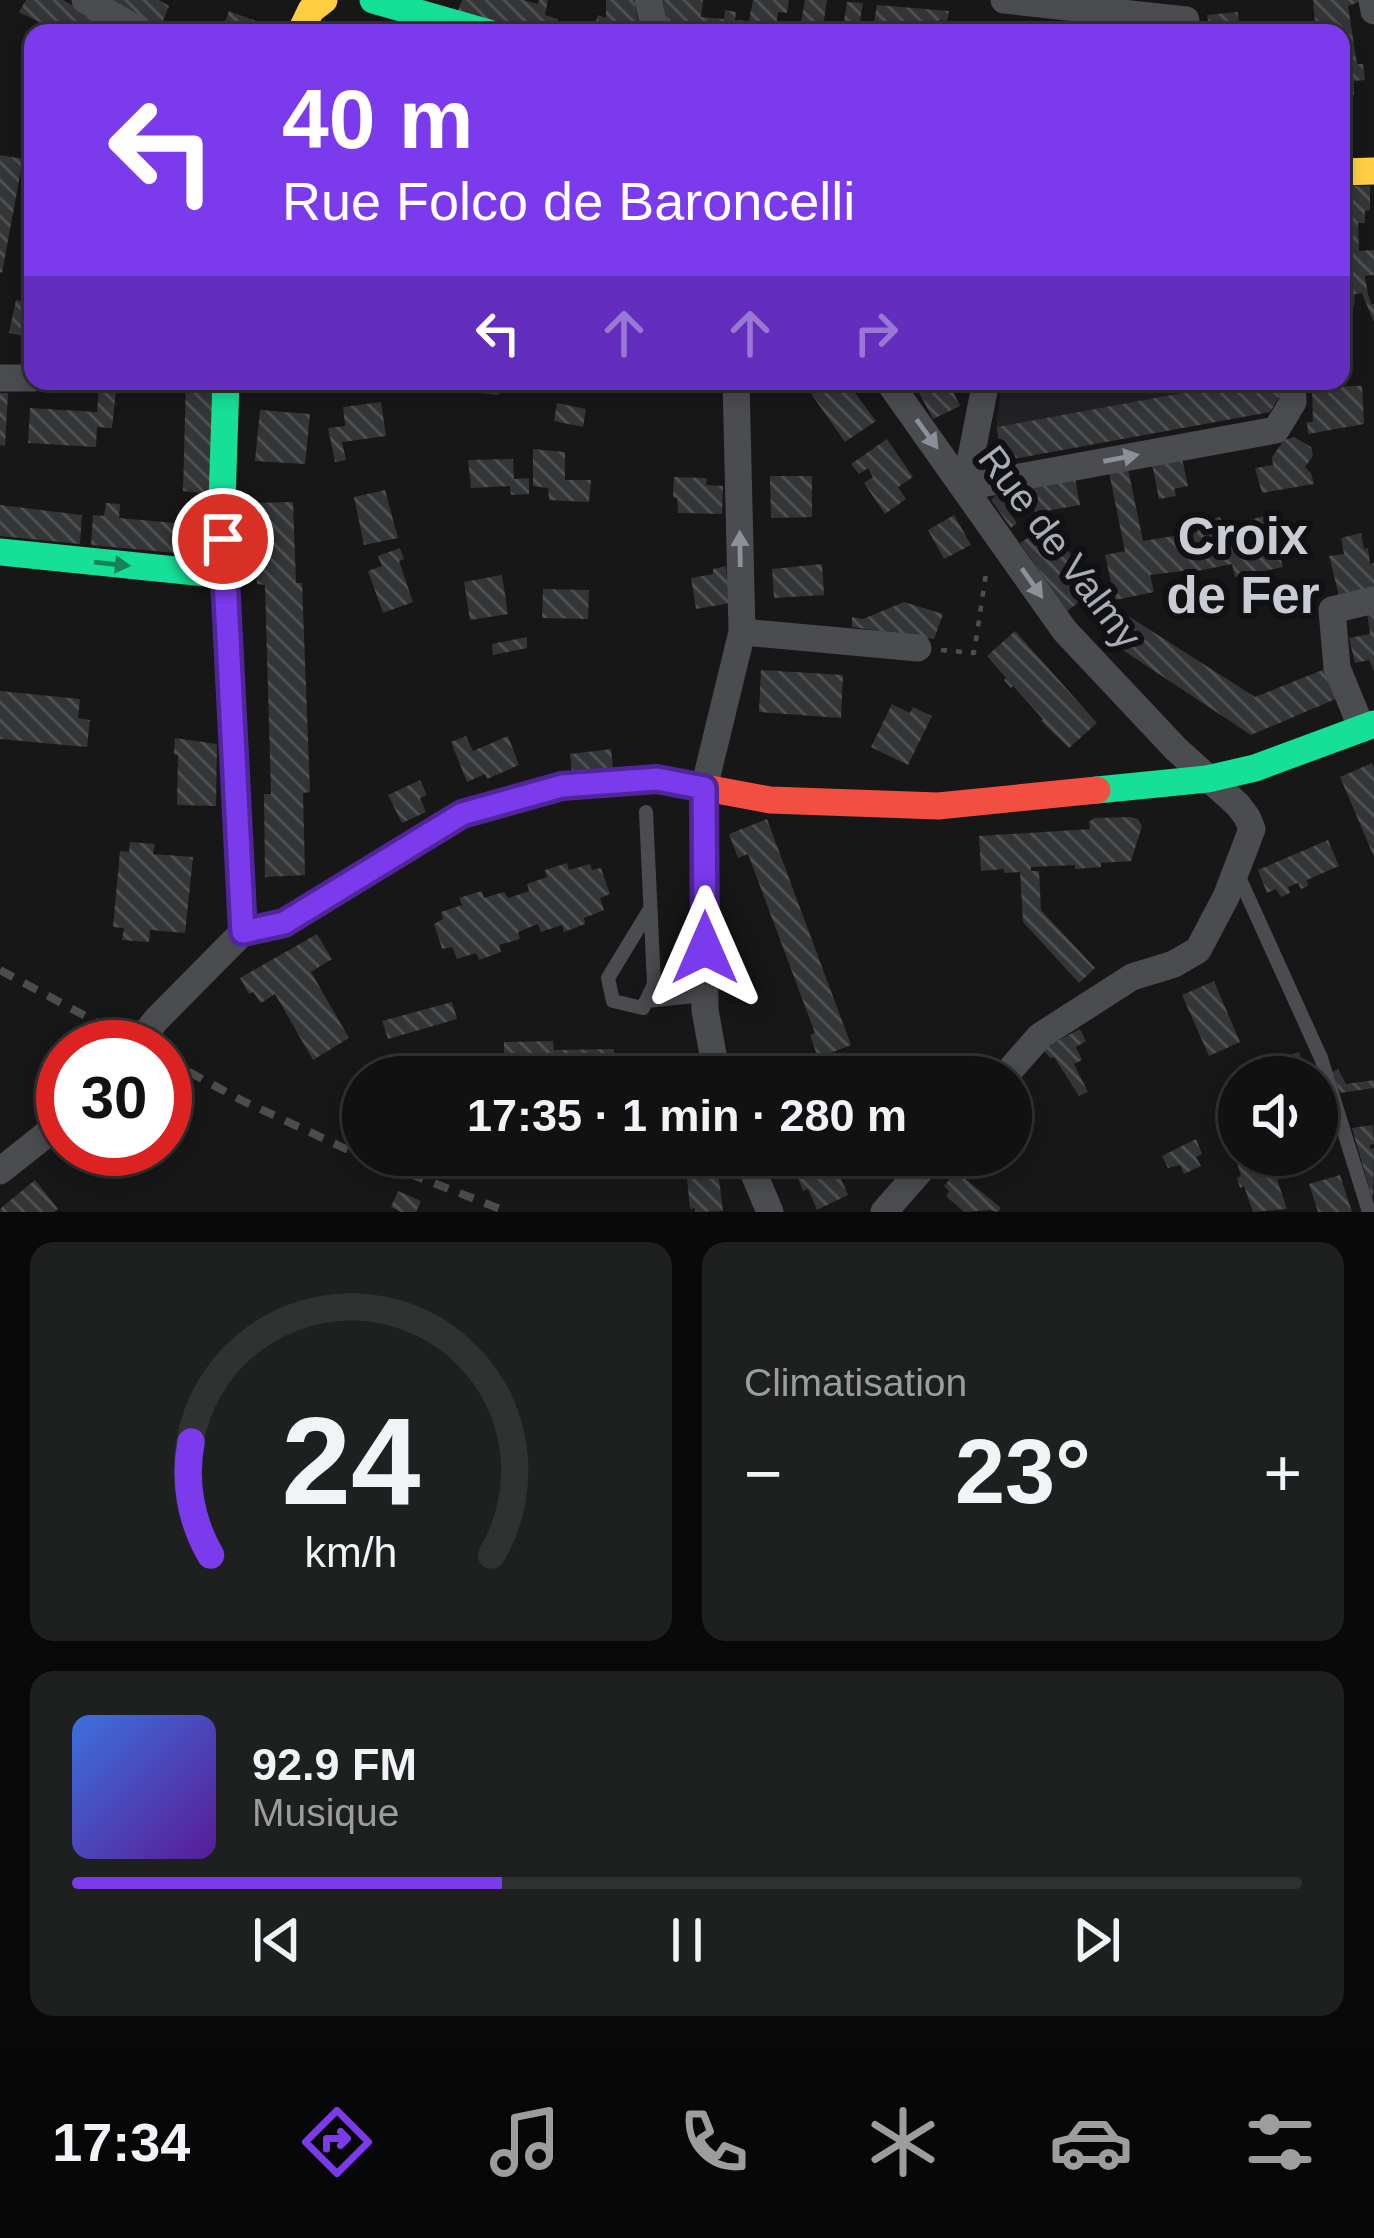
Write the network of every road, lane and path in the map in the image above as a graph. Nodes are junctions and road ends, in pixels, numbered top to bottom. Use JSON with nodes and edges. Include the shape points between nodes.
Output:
{"nodes":[{"id":1,"x":85,"y":0,"type":"edge"},
{"id":2,"x":324,"y":0,"type":"edge"},
{"id":3,"x":373,"y":0,"type":"edge"},
{"id":4,"x":1004,"y":0,"type":"edge"},
{"id":5,"x":1372,"y":0,"type":"edge"},
{"id":6,"x":1039,"y":2,"type":"edge"},
{"id":7,"x":1374,"y":11,"type":"edge"},
{"id":8,"x":1186,"y":20,"type":"dead end"},
{"id":9,"x":128,"y":24,"type":"edge"},
{"id":10,"x":304,"y":24,"type":"edge"},
{"id":11,"x":457,"y":24,"type":"edge"},
{"id":12,"x":226,"y":390,"type":"edge"},
{"id":13,"x":736,"y":390,"type":"edge"},
{"id":14,"x":894,"y":390,"type":"edge"},
{"id":15,"x":984,"y":390,"type":"edge"},
{"id":16,"x":1292,"y":390,"type":"edge"},
{"id":17,"x":965,"y":488,"type":"junction"},
{"id":18,"x":1005,"y":545,"type":"junction"},
{"id":19,"x":0,"y":552,"type":"edge"},
{"id":20,"x":225,"y":575,"type":"junction"},
{"id":21,"x":1374,"y":600,"type":"edge"},
{"id":22,"x":742,"y":632,"type":"junction"},
{"id":23,"x":918,"y":648,"type":"joint"},
{"id":24,"x":1368,"y":726,"type":"edge"},
{"id":25,"x":1207,"y":779,"type":"junction"},
{"id":26,"x":704,"y":788,"type":"junction"},
{"id":27,"x":646,"y":812,"type":"dead end"},
{"id":28,"x":1236,"y":870,"type":"junction"},
{"id":29,"x":650,"y":908,"type":"junction"},
{"id":30,"x":243,"y":932,"type":"junction"},
{"id":31,"x":705,"y":995,"type":"junction"},
{"id":32,"x":646,"y":1001,"type":"junction"},
{"id":33,"x":156,"y":1020,"type":"edge"},
{"id":34,"x":714,"y":1056,"type":"edge"},
{"id":35,"x":1022,"y":1056,"type":"edge"},
{"id":36,"x":36,"y":1142,"type":"edge"},
{"id":37,"x":0,"y":1171,"type":"edge"},
{"id":38,"x":755,"y":1176,"type":"edge"},
{"id":39,"x":916,"y":1176,"type":"edge"},
{"id":40,"x":770,"y":1212,"type":"edge"},
{"id":41,"x":884,"y":1212,"type":"edge"},
{"id":42,"x":1369,"y":1212,"type":"edge"}],
"edges":[{"from":1,"to":9,"type":"street"},
{"from":2,"to":10,"type":"street"},
{"from":3,"to":11,"type":"street"},
{"from":4,"to":6,"type":"street"},
{"from":5,"to":7,"type":"street"},
{"from":6,"to":8,"type":"street"},
{"from":12,"to":20,"type":"street"},
{"from":22,"to":13,"type":"street","one_way":true},
{"from":14,"to":17,"type":"street","name":"Rue de Valmy","one_way":true},
{"from":15,"to":17,"type":"street"},
{"from":17,"to":16,"type":"street","one_way":true,"via":[[1276,430]]},
{"from":17,"to":18,"type":"street","name":"Rue de Valmy"},
{"from":18,"to":23,"type":"path","via":[[988,557],[974,653]]},
{"from":18,"to":25,"type":"street","name":"Rue de Valmy","one_way":true,"via":[[1065,631]]},
{"from":19,"to":20,"type":"street","one_way":true},
{"from":20,"to":30,"type":"street"},
{"from":21,"to":24,"type":"street","via":[[1332,610],[1336,668]]},
{"from":22,"to":23,"type":"street"},
{"from":22,"to":26,"type":"street"},
{"from":24,"to":25,"type":"street"},
{"from":25,"to":26,"type":"street","via":[[938,806],[770,800]]},
{"from":25,"to":28,"type":"street","name":"Rue de Valmy","via":[[1252,829]]},
{"from":26,"to":30,"type":"street","via":[[657,779],[562,786],[462,814],[284,923]]},
{"from":26,"to":31,"type":"street"},
{"from":27,"to":29,"type":"lane"},
{"from":28,"to":35,"type":"street","via":[[1198,950],[1132,976]]},
{"from":28,"to":42,"type":"lane","via":[[1321,1058]]},
{"from":29,"to":32,"type":"lane","via":[[654,984]]},
{"from":29,"to":32,"type":"lane","via":[[608,978],[613,1001],[643,1008]]},
{"from":30,"to":33,"type":"street"},
{"from":31,"to":32,"type":"lane"},
{"from":31,"to":34,"type":"street"},
{"from":36,"to":37,"type":"street"},
{"from":38,"to":40,"type":"street"},
{"from":39,"to":41,"type":"street"}]}
